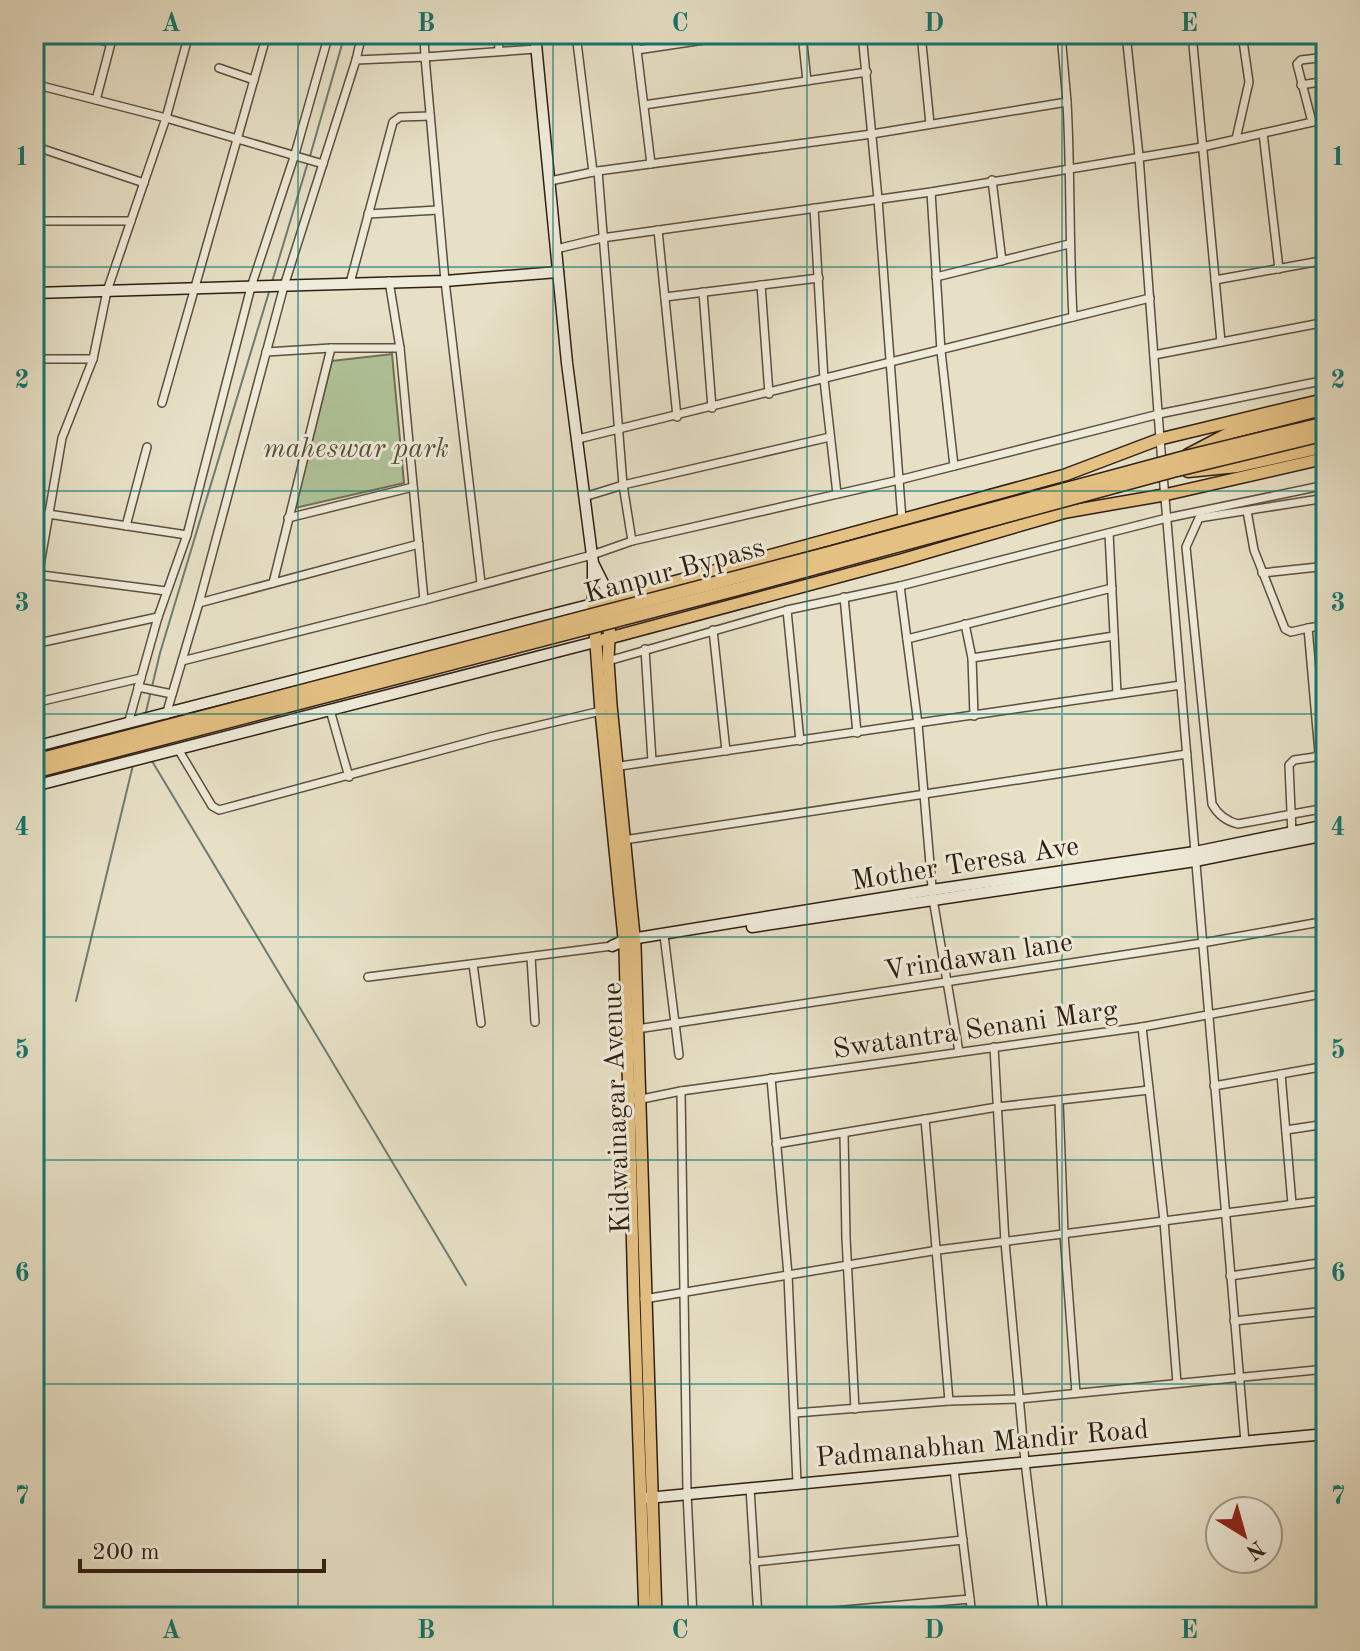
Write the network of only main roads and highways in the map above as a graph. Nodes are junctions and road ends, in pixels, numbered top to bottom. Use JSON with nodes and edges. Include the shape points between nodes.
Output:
{"nodes":[{"id":1,"x":1326,"y":399,"type":"edge"},
{"id":2,"x":1326,"y":408,"type":"edge"},
{"id":3,"x":1326,"y":423,"type":"edge"},
{"id":4,"x":1326,"y":434,"type":"edge"},
{"id":5,"x":1326,"y":446,"type":"edge"},
{"id":6,"x":1185,"y":457,"type":"junction"},
{"id":7,"x":1326,"y":458,"type":"edge"},
{"id":8,"x":1173,"y":471,"type":"junction"},
{"id":9,"x":611,"y":599,"type":"junction"},
{"id":10,"x":608,"y":639,"type":"junction"},
{"id":11,"x":595,"y":642,"type":"junction"},
{"id":12,"x":34,"y":761,"type":"edge"},
{"id":13,"x":612,"y":768,"type":"junction"},
{"id":14,"x":34,"y":772,"type":"edge"},
{"id":15,"x":630,"y":944,"type":"junction"},
{"id":16,"x":634,"y":1100,"type":"junction"},
{"id":17,"x":647,"y":1498,"type":"junction"},
{"id":18,"x":645,"y":1617,"type":"edge"},
{"id":19,"x":656,"y":1617,"type":"edge"}],
"edges":[{"from":1,"to":9,"type":"main road","via":[[1160,439],[1065,475]]},
{"from":2,"to":6,"type":"highway","bridge":true,"via":[[1232,432]]},
{"from":3,"to":6,"type":"highway","name":"Kanpur Bypass","bridge":true},
{"from":4,"to":8,"type":"highway","name":"Kanpur Bypass","bridge":true},
{"from":5,"to":8,"type":"highway","bridge":true,"via":[[1237,466]]},
{"from":6,"to":12,"type":"highway","name":"Kanpur Bypass","bridge":true},
{"from":7,"to":10,"type":"main road","via":[[1066,512]]},
{"from":8,"to":14,"type":"highway","name":"Kanpur Bypass","bridge":true},
{"from":9,"to":10,"type":"main road","name":"Kidwainagar Avenue"},
{"from":9,"to":11,"type":"main road","name":"Kidwainagar Avenue","via":[[593,604]]},
{"from":10,"to":11,"type":"main road"},
{"from":10,"to":13,"type":"main road","name":"Kidwainagar Avenue"},
{"from":11,"to":13,"type":"main road","name":"Kidwainagar Avenue"},
{"from":13,"to":15,"type":"main road","name":"Kidwainagar Avenue"},
{"from":13,"to":15,"type":"main road","name":"Kidwainagar Avenue","via":[[624,840]]},
{"from":15,"to":16,"type":"main road","name":"Kidwainagar Avenue"},
{"from":15,"to":16,"type":"main road","name":"Kidwainagar Avenue"},
{"from":16,"to":17,"type":"main road","name":"Kidwainagar Avenue"},
{"from":17,"to":18,"type":"main road","name":"Kidwainagar Avenue"},
{"from":17,"to":19,"type":"main road","name":"Kidwainagar Avenue"}]}
